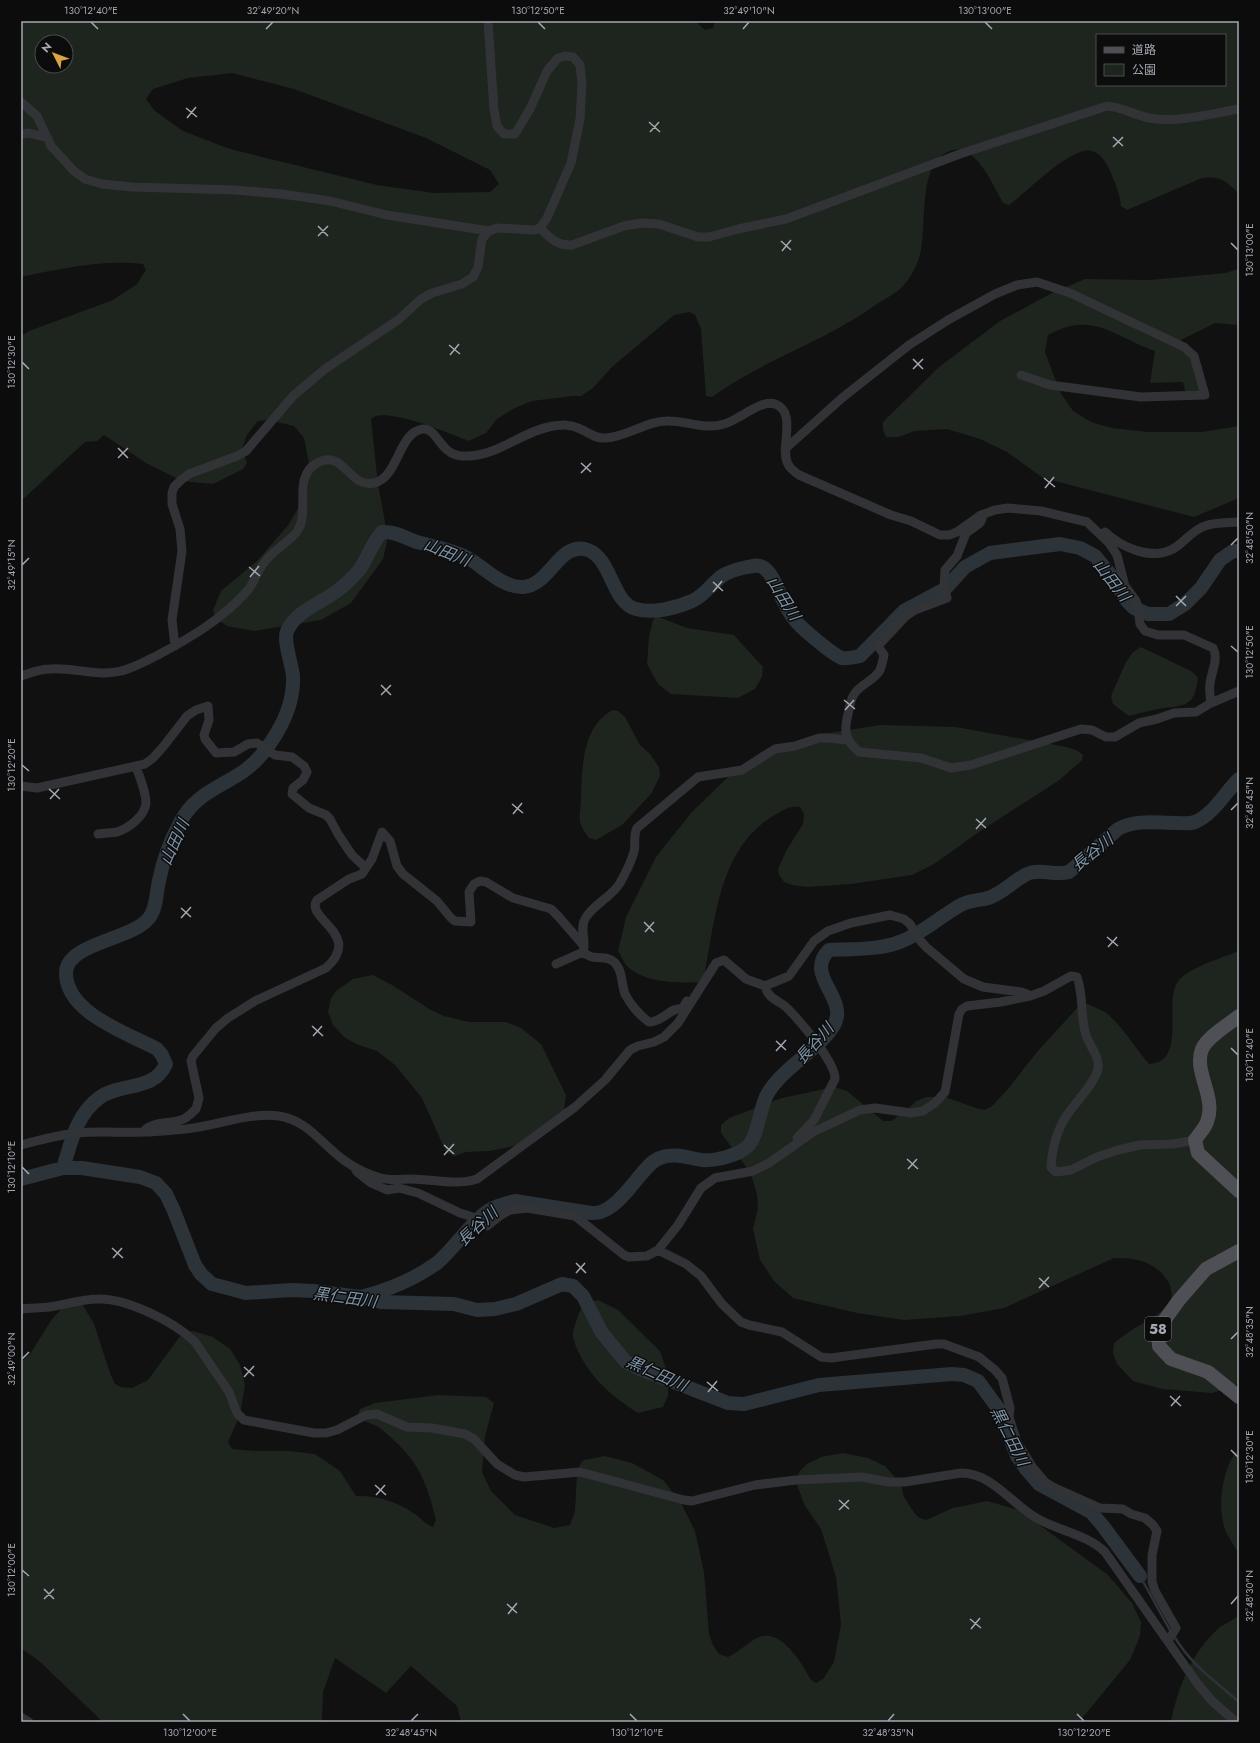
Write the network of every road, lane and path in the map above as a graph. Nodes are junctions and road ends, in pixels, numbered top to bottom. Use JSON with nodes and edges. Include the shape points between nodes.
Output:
{"nodes":[{"id":1,"x":488,"y":21,"type":"edge"},
{"id":2,"x":21,"y":102,"type":"edge"},
{"id":3,"x":1239,"y":109,"type":"edge"},
{"id":4,"x":21,"y":134,"type":"edge"},
{"id":5,"x":48,"y":138,"type":"junction"},
{"id":6,"x":540,"y":228,"type":"junction"},
{"id":7,"x":488,"y":230,"type":"junction"},
{"id":8,"x":1021,"y":376,"type":"dead end"},
{"id":9,"x":785,"y":448,"type":"junction"},
{"id":10,"x":982,"y":515,"type":"junction"},
{"id":11,"x":1239,"y":522,"type":"edge"},
{"id":12,"x":1096,"y":530,"type":"junction"},
{"id":13,"x":175,"y":646,"type":"junction"},
{"id":14,"x":21,"y":676,"type":"edge"},
{"id":15,"x":1239,"y":691,"type":"edge"},
{"id":16,"x":1211,"y":703,"type":"junction"},
{"id":17,"x":848,"y":740,"type":"junction"},
{"id":18,"x":136,"y":767,"type":"junction"},
{"id":19,"x":21,"y":786,"type":"edge"},
{"id":20,"x":98,"y":834,"type":"dead end"},
{"id":21,"x":366,"y":868,"type":"junction"},
{"id":22,"x":584,"y":949,"type":"junction"},
{"id":23,"x":556,"y":964,"type":"dead end"},
{"id":24,"x":712,"y":969,"type":"junction"},
{"id":25,"x":765,"y":986,"type":"junction"},
{"id":26,"x":1030,"y":996,"type":"junction"},
{"id":27,"x":682,"y":1009,"type":"junction"},
{"id":28,"x":1239,"y":1016,"type":"edge"},
{"id":29,"x":664,"y":1037,"type":"junction"},
{"id":30,"x":144,"y":1132,"type":"junction"},
{"id":31,"x":1195,"y":1140,"type":"junction"},
{"id":32,"x":21,"y":1146,"type":"edge"},
{"id":33,"x":788,"y":1149,"type":"junction"},
{"id":34,"x":356,"y":1168,"type":"junction"},
{"id":35,"x":1239,"y":1191,"type":"edge"},
{"id":36,"x":658,"y":1250,"type":"junction"},
{"id":37,"x":1239,"y":1250,"type":"edge"},
{"id":38,"x":21,"y":1309,"type":"edge"},
{"id":39,"x":1239,"y":1397,"type":"edge"},
{"id":40,"x":1171,"y":1636,"type":"junction"},
{"id":41,"x":21,"y":1716,"type":"edge"},
{"id":42,"x":29,"y":1722,"type":"edge"},
{"id":43,"x":1236,"y":1722,"type":"edge"}],
"edges":[{"from":1,"to":6,"type":"street","via":[[494,110],[497,126],[504,134],[515,134],[522,126],[547,71],[558,58],[573,57],[580,65],[580,119],[570,163],[547,218]]},
{"from":2,"to":5,"type":"street","via":[[37,116]]},
{"from":3,"to":6,"type":"street","via":[[1168,119],[1149,118],[1107,106],[960,154],[786,218],[709,237],[698,237],[658,224],[641,223],[624,226],[572,245],[562,245]]},
{"from":4,"to":5,"type":"street","via":[[29,133]]},
{"from":5,"to":7,"type":"street","via":[[74,171],[85,179],[102,184],[282,194],[330,201],[387,215]]},
{"from":6,"to":7,"type":"street"},
{"from":7,"to":13,"type":"street","via":[[482,239],[478,267],[473,277],[462,284],[421,299],[398,320],[325,369],[293,396],[246,451],[189,474],[174,487],[172,504],[180,529],[182,551],[172,620]]},
{"from":8,"to":9,"type":"street","via":[[1050,386],[1141,397],[1205,395],[1194,356],[1184,347],[1070,293],[1037,282],[1017,285],[994,294],[909,345],[842,398]]},
{"from":9,"to":10,"type":"street","via":[[787,463],[799,475],[940,535],[957,532]]},
{"from":9,"to":13,"type":"street","via":[[785,415],[774,403],[766,403],[725,424],[708,427],[669,421],[658,422],[605,439],[592,436],[577,427],[551,427],[536,430],[500,448],[479,455],[453,455],[445,449],[435,434],[423,429],[415,432],[407,440],[389,473],[374,483],[366,484],[352,476],[336,461],[324,460],[315,464],[306,474],[302,487],[301,520],[296,532],[262,565],[250,588],[232,607]]},
{"from":10,"to":12,"type":"street","via":[[994,510],[1028,509],[1087,522]]},
{"from":10,"to":17,"type":"street","via":[[980,523],[966,533],[957,556],[945,570],[947,598],[906,616],[878,646],[884,655],[881,669],[856,691],[852,698],[845,732]]},
{"from":11,"to":12,"type":"street","via":[[1205,526],[1172,550],[1148,553],[1131,548]]},
{"from":12,"to":16,"type":"street","via":[[1117,555],[1125,586],[1139,611],[1142,628],[1148,634],[1184,635],[1213,648],[1216,662],[1210,683]]},
{"from":13,"to":14,"type":"street","via":[[120,672],[51,668]]},
{"from":15,"to":16,"type":"street"},
{"from":16,"to":17,"type":"street","via":[[1196,712],[1174,713],[1139,723],[1115,737],[1106,737],[1092,730],[1081,729],[971,765],[951,768],[921,758],[859,752]]},
{"from":17,"to":22,"type":"street","via":[[819,738],[775,749],[742,770],[698,777],[637,828],[634,834],[634,853],[615,891],[585,919],[582,928]]},
{"from":18,"to":19,"type":"street","via":[[37,788]]},
{"from":18,"to":20,"type":"street","via":[[145,793],[146,803],[143,812],[127,827],[117,832]]},
{"from":18,"to":21,"type":"street","via":[[153,758],[187,716],[208,706],[209,720],[204,735],[216,753],[234,752],[253,742],[280,757],[292,757],[304,766],[307,772],[303,780],[293,788],[292,794],[309,808],[326,815],[352,855]]},
{"from":21,"to":22,"type":"street","via":[[382,832],[390,841],[393,856],[403,874],[437,901],[455,920],[472,922],[469,892],[474,884],[486,882],[513,898],[551,909]]},
{"from":21,"to":30,"type":"street","via":[[362,874],[349,879],[315,903],[315,911],[338,940],[338,956],[333,962],[326,968],[255,1002],[223,1022],[191,1061],[198,1098],[196,1109],[182,1120],[153,1125]]},
{"from":22,"to":23,"type":"street"},
{"from":22,"to":27,"type":"street","via":[[591,958],[609,958],[615,962],[619,968],[625,994],[649,1022],[658,1020],[677,1008]]},
{"from":24,"to":25,"type":"street","via":[[716,963],[724,960],[746,979]]},
{"from":24,"to":27,"type":"street","via":[[707,972]]},
{"from":24,"to":29,"type":"street","via":[[678,1023]]},
{"from":25,"to":26,"type":"street","via":[[789,976],[814,941],[821,936],[851,923],[890,915],[904,919],[910,924],[917,935],[964,980],[983,987],[1022,992]]},
{"from":25,"to":33,"type":"street","via":[[769,996],[789,1010],[817,1044],[835,1074],[835,1079],[814,1120]]},
{"from":26,"to":31,"type":"street","via":[[1072,976],[1077,977],[1081,987],[1085,1032],[1088,1043],[1097,1057],[1098,1069],[1087,1089],[1066,1116],[1052,1150],[1051,1167],[1056,1172],[1071,1170],[1118,1150],[1140,1145]]},
{"from":26,"to":33,"type":"street","via":[[967,1006],[962,1009],[945,1092],[935,1103],[911,1113],[875,1108],[860,1110],[813,1132]]},
{"from":27,"to":29,"type":"street"},
{"from":28,"to":31,"type":"main road","via":[[1202,1048],[1199,1060],[1210,1104],[1208,1122]]},
{"from":29,"to":34,"type":"street","via":[[630,1050],[605,1080],[575,1106],[477,1179],[451,1183],[395,1180],[381,1178]]},
{"from":30,"to":32,"type":"street","via":[[78,1133]]},
{"from":30,"to":34,"type":"street","via":[[188,1129],[260,1116],[279,1116],[292,1119],[308,1128]]},
{"from":31,"to":35,"type":"main road","via":[[1198,1153]]},
{"from":33,"to":36,"type":"street","via":[[753,1171],[723,1175],[708,1182],[701,1188],[678,1225]]},
{"from":34,"to":36,"type":"street","via":[[363,1178],[376,1186],[387,1190],[399,1188],[418,1193],[487,1226],[510,1210],[527,1208],[575,1216],[629,1257],[647,1256]]},
{"from":36,"to":40,"type":"street","via":[[686,1264],[701,1276],[722,1304],[741,1322],[782,1332],[821,1357],[831,1358],[936,1344],[944,1344],[978,1357],[1002,1378],[1010,1408],[1009,1417],[1017,1442],[1025,1458],[1042,1478],[1053,1487],[1100,1508],[1123,1510],[1145,1518],[1153,1524],[1157,1531],[1152,1555],[1152,1582],[1154,1591],[1176,1628]]},
{"from":37,"to":39,"type":"main road","number":"58","via":[[1206,1269],[1178,1300],[1158,1329],[1159,1346],[1171,1359],[1208,1372]]},
{"from":38,"to":40,"type":"street","via":[[50,1307],[84,1300],[115,1301],[170,1322],[189,1336],[229,1392],[237,1413],[244,1420],[314,1433],[337,1430],[366,1415],[377,1414],[407,1427],[432,1428],[465,1434],[474,1439],[506,1471],[524,1477],[580,1472],[692,1501],[755,1485],[796,1480],[862,1477],[905,1482],[970,1473],[989,1481],[1024,1511],[1098,1545]]},
{"from":40,"to":43,"type":"street","via":[[1197,1683],[1212,1701]]},
{"from":41,"to":42,"type":"street"}]}
